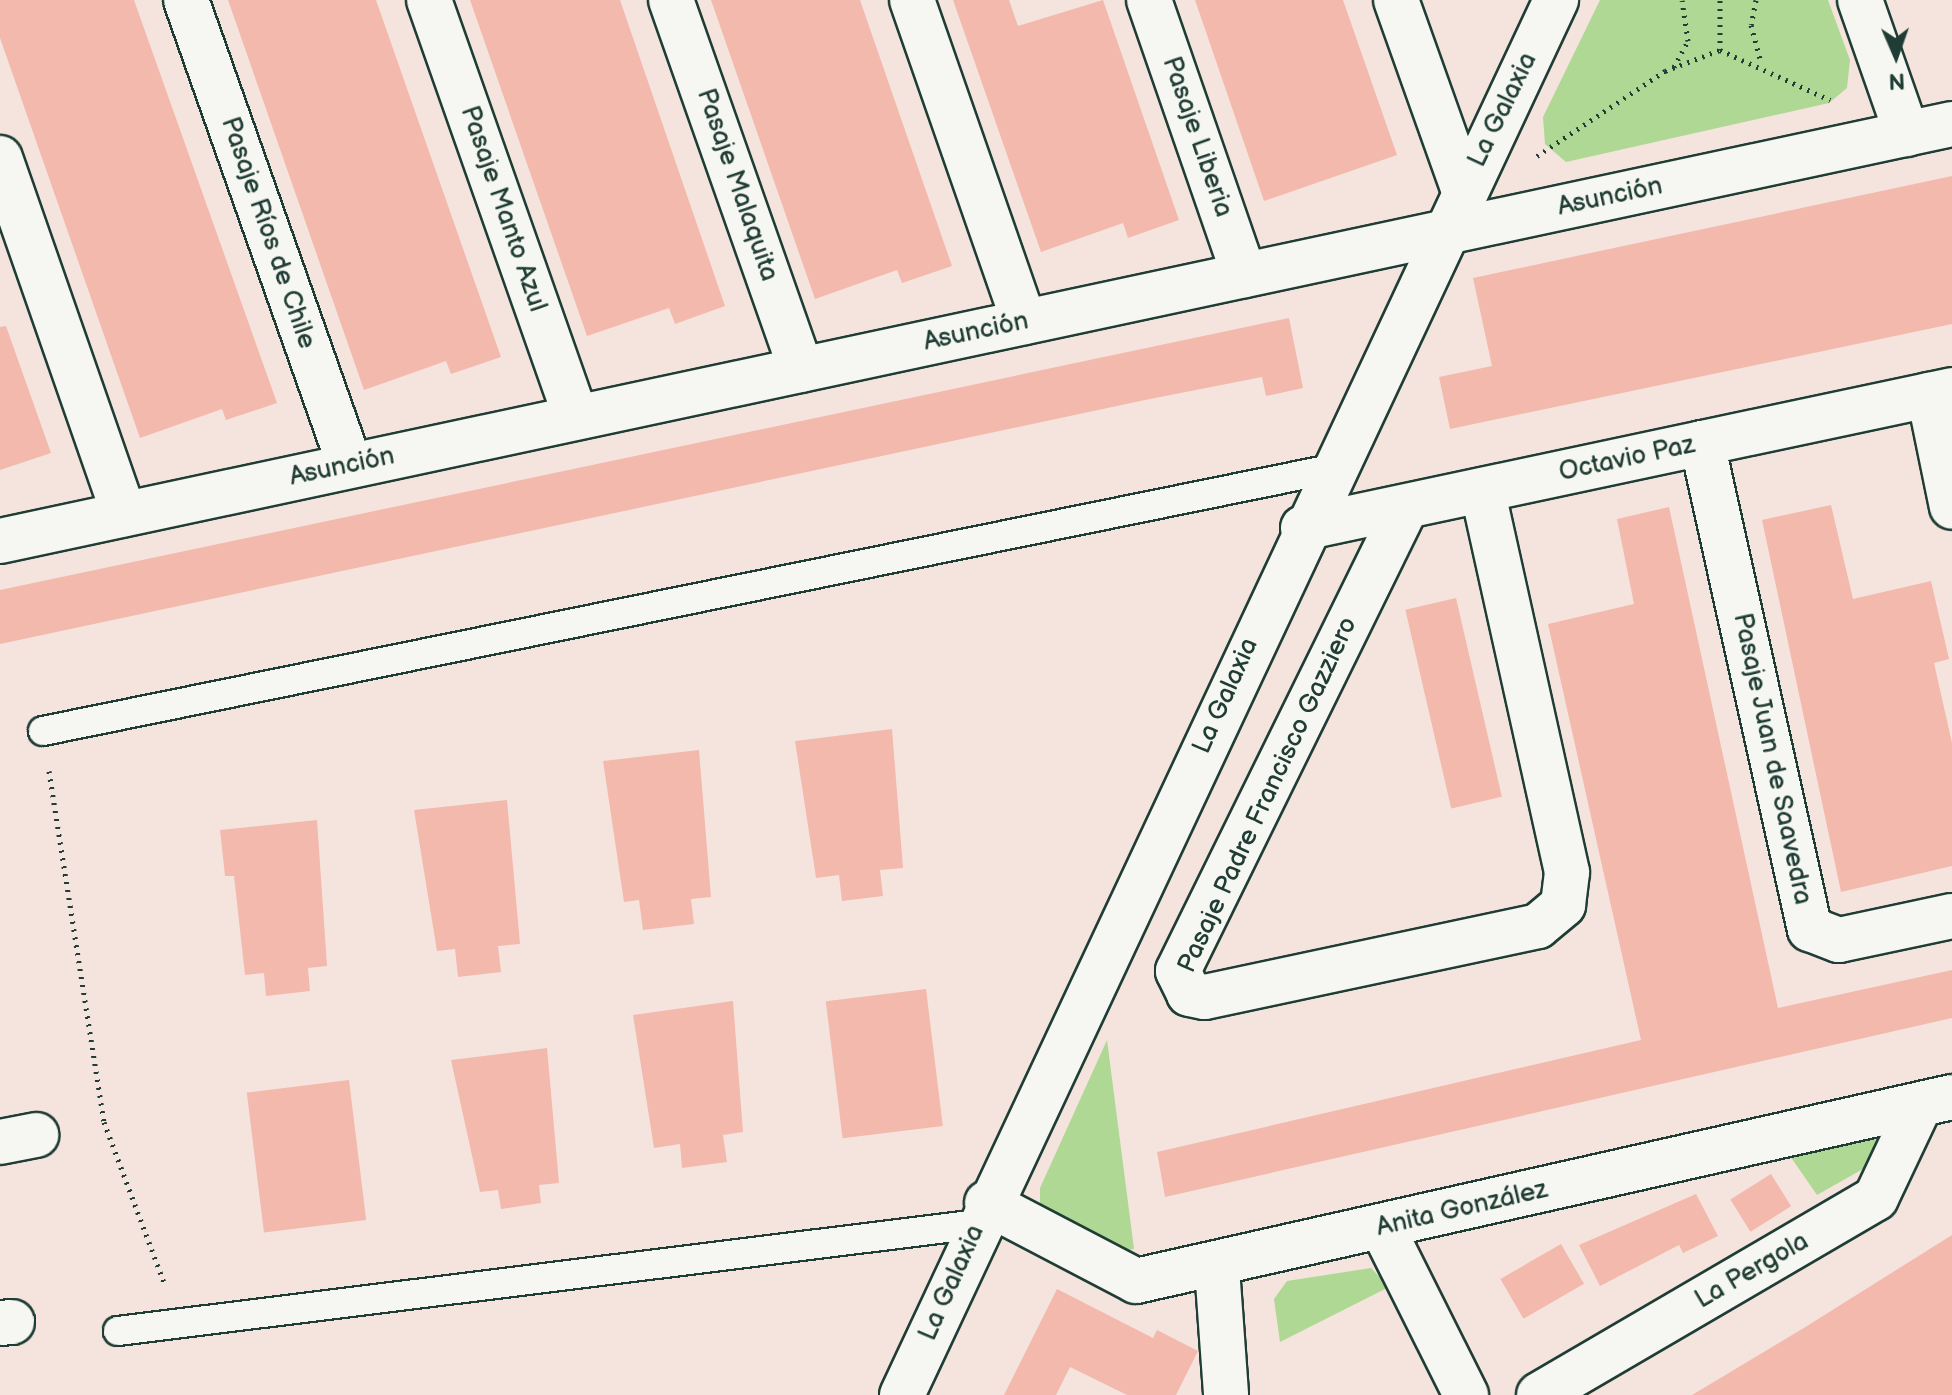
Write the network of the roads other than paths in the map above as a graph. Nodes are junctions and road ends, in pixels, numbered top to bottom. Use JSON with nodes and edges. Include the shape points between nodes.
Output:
{"nodes":[{"id":1,"x":186,"y":0,"type":"edge"},
{"id":2,"x":429,"y":0,"type":"edge"},
{"id":3,"x":671,"y":0,"type":"edge"},
{"id":4,"x":912,"y":0,"type":"edge"},
{"id":5,"x":1149,"y":0,"type":"edge"},
{"id":6,"x":1396,"y":0,"type":"edge"},
{"id":7,"x":1556,"y":0,"type":"edge"},
{"id":8,"x":1860,"y":0,"type":"edge"},
{"id":9,"x":1952,"y":124,"type":"edge"},
{"id":10,"x":1907,"y":134,"type":"junction"},
{"id":11,"x":0,"y":158,"type":"edge"},
{"id":12,"x":1464,"y":191,"type":"junction"},
{"id":13,"x":1444,"y":232,"type":"junction"},
{"id":14,"x":1244,"y":275,"type":"junction"},
{"id":15,"x":1024,"y":322,"type":"junction"},
{"id":16,"x":801,"y":370,"type":"junction"},
{"id":17,"x":1940,"y":393,"type":"edge"},
{"id":18,"x":576,"y":417,"type":"junction"},
{"id":19,"x":1702,"y":443,"type":"junction"},
{"id":20,"x":350,"y":465,"type":"junction"},
{"id":21,"x":1331,"y":469,"type":"junction"},
{"id":22,"x":1482,"y":490,"type":"junction"},
{"id":23,"x":1406,"y":507,"type":"junction"},
{"id":24,"x":1952,"y":507,"type":"edge"},
{"id":25,"x":124,"y":514,"type":"junction"},
{"id":26,"x":1303,"y":528,"type":"junction"},
{"id":27,"x":0,"y":541,"type":"edge"},
{"id":28,"x":43,"y":731,"type":"road end"},
{"id":29,"x":1952,"y":916,"type":"edge"},
{"id":30,"x":1936,"y":1101,"type":"edge"},
{"id":31,"x":983,"y":1214,"type":"junction"},
{"id":32,"x":1382,"y":1227,"type":"junction"},
{"id":33,"x":1217,"y":1268,"type":"junction"},
{"id":34,"x":118,"y":1331,"type":"dead end"},
{"id":35,"x":902,"y":1395,"type":"edge"},
{"id":36,"x":1226,"y":1395,"type":"edge"},
{"id":37,"x":1466,"y":1395,"type":"edge"},
{"id":38,"x":1539,"y":1395,"type":"edge"}],
"edges":[{"from":1,"to":20,"type":"street","name":"Pasaje Ríos de Chile"},
{"from":2,"to":18,"type":"street","name":"Pasaje Manto Azul"},
{"from":3,"to":16,"type":"street","name":"Pasaje Malaquita"},
{"from":4,"to":15,"type":"street"},
{"from":5,"to":14,"type":"street","name":"Pasaje Liberia"},
{"from":6,"to":12,"type":"street"},
{"from":7,"to":12,"type":"street","name":"La Galaxia"},
{"from":8,"to":10,"type":"street"},
{"from":9,"to":10,"type":"street","name":"Asunción"},
{"from":10,"to":13,"type":"street","name":"Asunción"},
{"from":11,"to":25,"type":"street"},
{"from":12,"to":13,"type":"street","name":"La Galaxia"},
{"from":13,"to":14,"type":"street","name":"Asunción"},
{"from":13,"to":21,"type":"street","name":"La Galaxia"},
{"from":14,"to":15,"type":"street","name":"Asunción"},
{"from":15,"to":16,"type":"street","name":"Asunción"},
{"from":16,"to":18,"type":"street","name":"Asunción"},
{"from":17,"to":19,"type":"street","name":"Octavio Paz"},
{"from":17,"to":24,"type":"street"},
{"from":18,"to":20,"type":"street","name":"Asunción"},
{"from":19,"to":22,"type":"street","name":"Octavio Paz"},
{"from":19,"to":29,"type":"street","name":"Pasaje Juan de Saavedra","via":[[1810,929],[1839,940]]},
{"from":20,"to":25,"type":"street","name":"Asunción"},
{"from":21,"to":26,"type":"street","name":"La Galaxia"},
{"from":21,"to":28,"type":"lane"},
{"from":22,"to":23,"type":"street","name":"Octavio Paz"},
{"from":22,"to":23,"type":"street","name":"Pasaje Padre Francisco Gazziero","via":[[1567,872],[1563,905],[1538,926],[1205,997],[1189,994],[1178,971]]},
{"from":23,"to":26,"type":"street","name":"Octavio Paz"},
{"from":25,"to":27,"type":"street","name":"Asunción"},
{"from":26,"to":31,"type":"street","name":"La Galaxia"},
{"from":30,"to":32,"type":"street","name":"Anita González"},
{"from":30,"to":38,"type":"street","name":"La Pergola","via":[[1876,1198]]},
{"from":31,"to":33,"type":"street","name":"Anita González","via":[[1136,1281]]},
{"from":31,"to":34,"type":"lane"},
{"from":31,"to":35,"type":"street","name":"La Galaxia"},
{"from":32,"to":33,"type":"street","name":"Anita González"},
{"from":32,"to":37,"type":"street"},
{"from":33,"to":36,"type":"street"}]}
